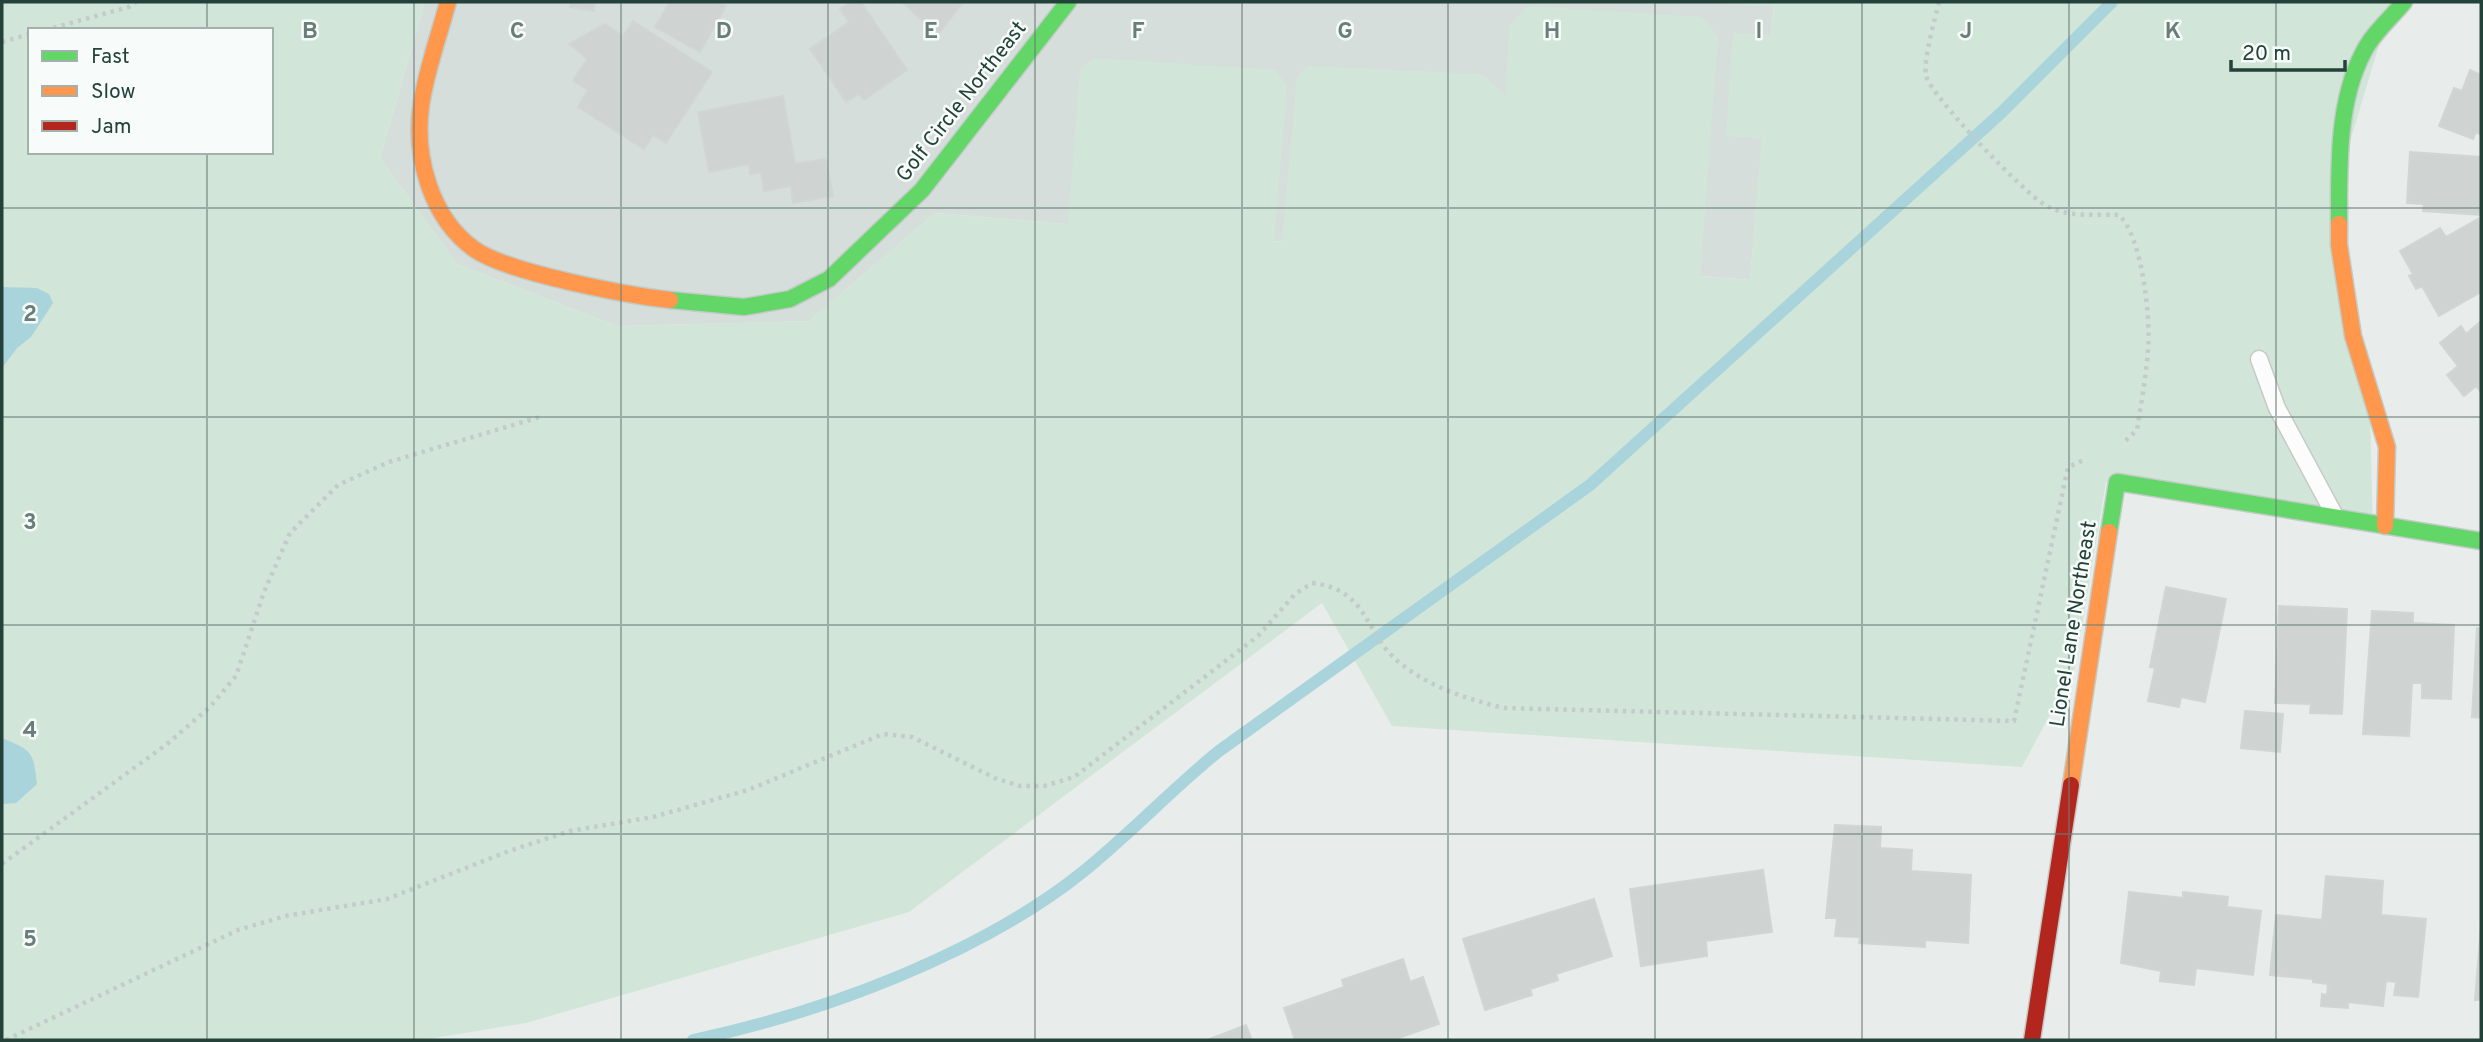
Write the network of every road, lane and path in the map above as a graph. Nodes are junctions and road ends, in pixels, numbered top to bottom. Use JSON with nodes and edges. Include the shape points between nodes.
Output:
{"nodes":[{"id":1,"x":136,"y":2,"type":"edge"},
{"id":2,"x":448,"y":2,"type":"edge"},
{"id":3,"x":1068,"y":2,"type":"edge"},
{"id":4,"x":1938,"y":2,"type":"edge"},
{"id":5,"x":2404,"y":2,"type":"edge"},
{"id":6,"x":52,"y":28,"type":"edge"},
{"id":7,"x":28,"y":35,"type":"edge"},
{"id":8,"x":2,"y":42,"type":"edge"},
{"id":9,"x":2259,"y":359,"type":"dead end"},
{"id":10,"x":540,"y":417,"type":"dead end"},
{"id":11,"x":2112,"y":448,"type":"dead end"},
{"id":12,"x":2090,"y":457,"type":"dead end"},
{"id":13,"x":2336,"y":518,"type":"junction"},
{"id":14,"x":2385,"y":526,"type":"junction"},
{"id":15,"x":2481,"y":541,"type":"edge"},
{"id":16,"x":2,"y":863,"type":"edge"},
{"id":17,"x":6,"y":1040,"type":"edge"},
{"id":18,"x":2032,"y":1040,"type":"edge"}],
"edges":[{"from":1,"to":6,"type":"path"},
{"from":2,"to":3,"type":"street","name":"Golf Circle Northeast","via":[[421,106],[421,144],[430,190],[444,221],[475,250],[504,263],[593,287],[744,307],[790,299],[829,279],[922,190]]},
{"from":4,"to":11,"type":"path","via":[[1926,74],[1937,95],[2045,205],[2066,213],[2119,215],[2129,224],[2140,259],[2149,346],[2137,430]]},
{"from":5,"to":14,"type":"street","via":[[2364,50],[2351,80],[2339,162],[2339,245],[2353,336],[2387,447]]},
{"from":7,"to":8,"type":"path"},
{"from":9,"to":13,"type":"lane","via":[[2277,408]]},
{"from":10,"to":16,"type":"path","via":[[389,462],[338,485],[290,533],[236,676],[210,707],[167,744]]},
{"from":12,"to":17,"type":"path","via":[[2068,467],[2014,721],[1503,708],[1444,691],[1398,662],[1349,596],[1334,586],[1312,583],[1295,594],[1258,636],[1074,777],[1044,786],[1020,786],[912,737],[883,734],[748,790],[653,817],[570,831],[387,899],[285,916],[238,930]]},
{"from":13,"to":14,"type":"street","name":"Lionel Lane Northeast"},
{"from":13,"to":18,"type":"street","name":"Lionel Lane Northeast","via":[[2117,482]]},
{"from":14,"to":15,"type":"street","name":"Lionel Lane Northeast"}]}
